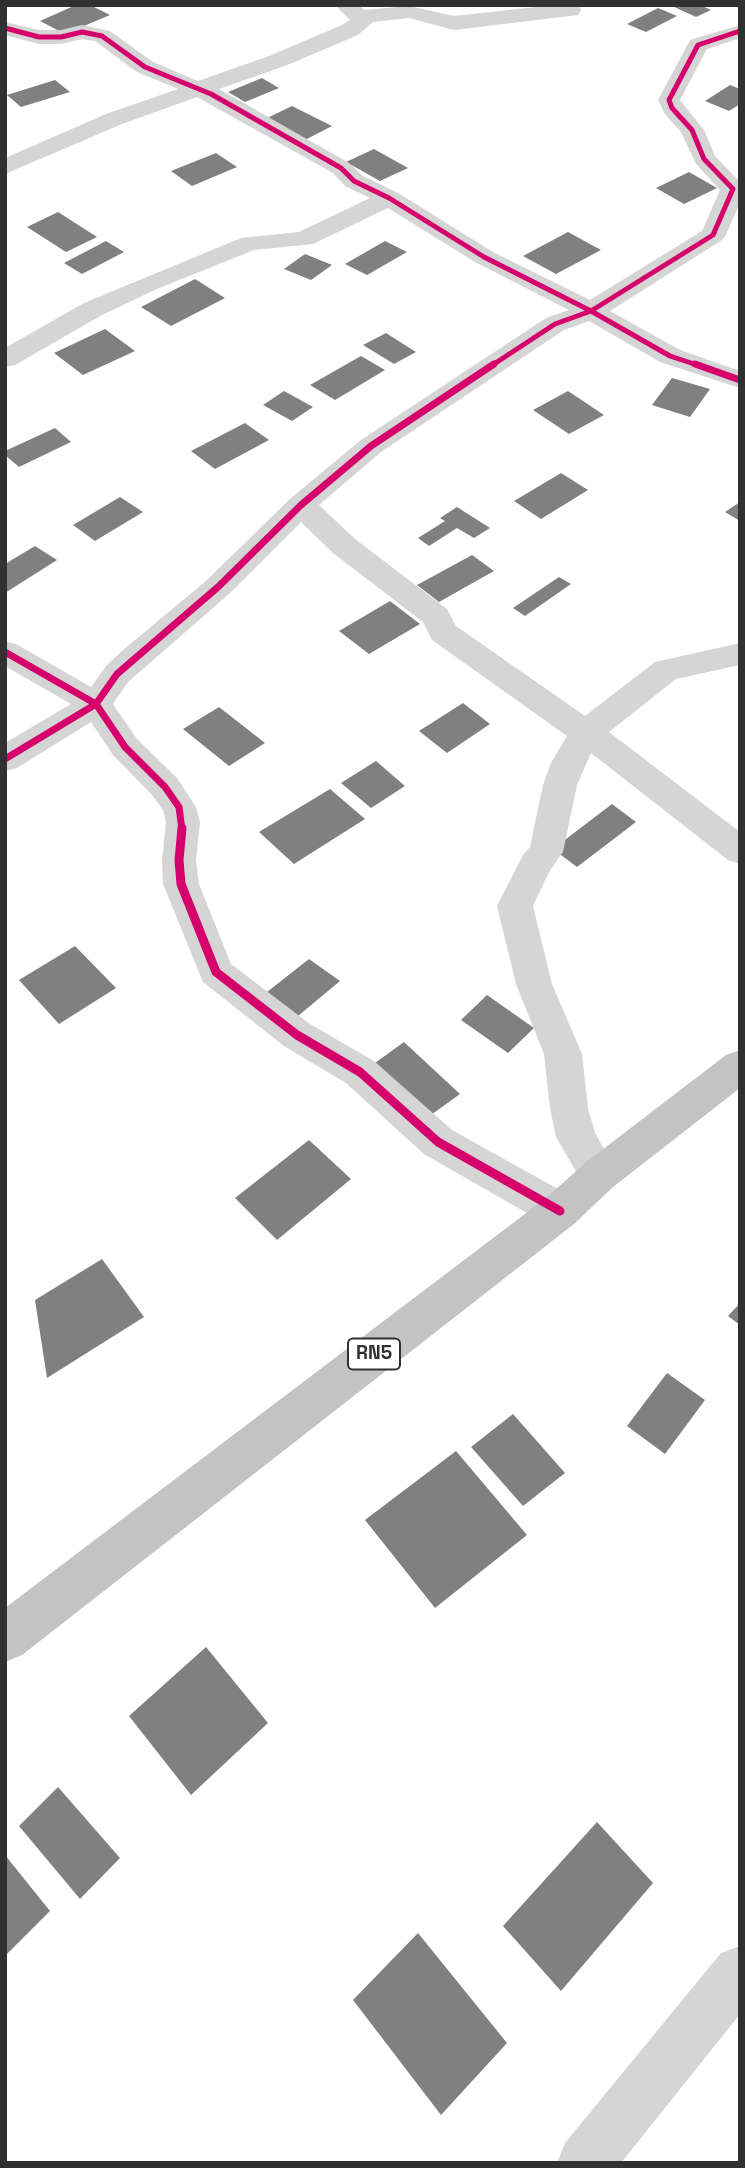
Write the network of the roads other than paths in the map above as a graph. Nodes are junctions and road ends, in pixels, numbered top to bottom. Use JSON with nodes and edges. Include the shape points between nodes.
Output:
{"nodes":[{"id":1,"x":570,"y":10,"type":"dead end"},
{"id":2,"x":354,"y":11,"type":"edge"},
{"id":3,"x":5,"y":28,"type":"edge"},
{"id":4,"x":740,"y":31,"type":"edge"},
{"id":5,"x":196,"y":90,"type":"junction"},
{"id":6,"x":5,"y":167,"type":"edge"},
{"id":7,"x":389,"y":198,"type":"junction"},
{"id":8,"x":591,"y":311,"type":"junction"},
{"id":9,"x":5,"y":359,"type":"edge"},
{"id":10,"x":740,"y":380,"type":"edge"},
{"id":11,"x":301,"y":505,"type":"junction"},
{"id":12,"x":5,"y":652,"type":"edge"},
{"id":13,"x":740,"y":654,"type":"edge"},
{"id":14,"x":96,"y":705,"type":"junction"},
{"id":15,"x":586,"y":733,"type":"junction"},
{"id":16,"x":5,"y":759,"type":"edge"},
{"id":17,"x":740,"y":851,"type":"edge"},
{"id":18,"x":740,"y":1066,"type":"edge"},
{"id":19,"x":599,"y":1175,"type":"junction"},
{"id":20,"x":560,"y":1211,"type":"junction"},
{"id":21,"x":5,"y":1638,"type":"edge"},
{"id":22,"x":740,"y":1972,"type":"edge"},
{"id":23,"x":585,"y":2163,"type":"edge"}],
"edges":[{"from":1,"to":2,"type":"street","via":[[454,23],[409,12]]},
{"from":2,"to":5,"type":"street","via":[[360,23],[350,30]]},
{"from":3,"to":5,"type":"street","via":[[47,37],[97,33],[145,67]]},
{"from":4,"to":8,"type":"street","via":[[698,45],[669,100],[692,131],[704,159],[733,189],[718,228]]},
{"from":5,"to":6,"type":"street","via":[[114,119]]},
{"from":5,"to":7,"type":"street","via":[[211,94]]},
{"from":7,"to":8,"type":"street","via":[[485,257]]},
{"from":7,"to":9,"type":"street","via":[[304,239],[250,243],[150,283]]},
{"from":8,"to":10,"type":"street","via":[[670,356]]},
{"from":8,"to":11,"type":"street","via":[[555,324],[448,393],[371,446]]},
{"from":11,"to":14,"type":"street","via":[[218,587],[134,658]]},
{"from":11,"to":15,"type":"street","via":[[344,547],[436,616],[443,632]]},
{"from":12,"to":14,"type":"street"},
{"from":13,"to":15,"type":"street","via":[[666,670]]},
{"from":14,"to":16,"type":"street"},
{"from":14,"to":20,"type":"street","via":[[125,747],[179,807],[183,822],[181,884],[216,972],[296,1035],[360,1072],[438,1142]]},
{"from":15,"to":17,"type":"street"},
{"from":15,"to":19,"type":"street","via":[[568,763],[546,852],[520,894],[515,916],[534,984],[563,1054],[576,1137]]},
{"from":18,"to":19,"type":"highway","number":"RN5"},
{"from":19,"to":20,"type":"highway","number":"RN5"},
{"from":20,"to":21,"type":"highway","number":"RN5"},
{"from":22,"to":23,"type":"street"}]}
